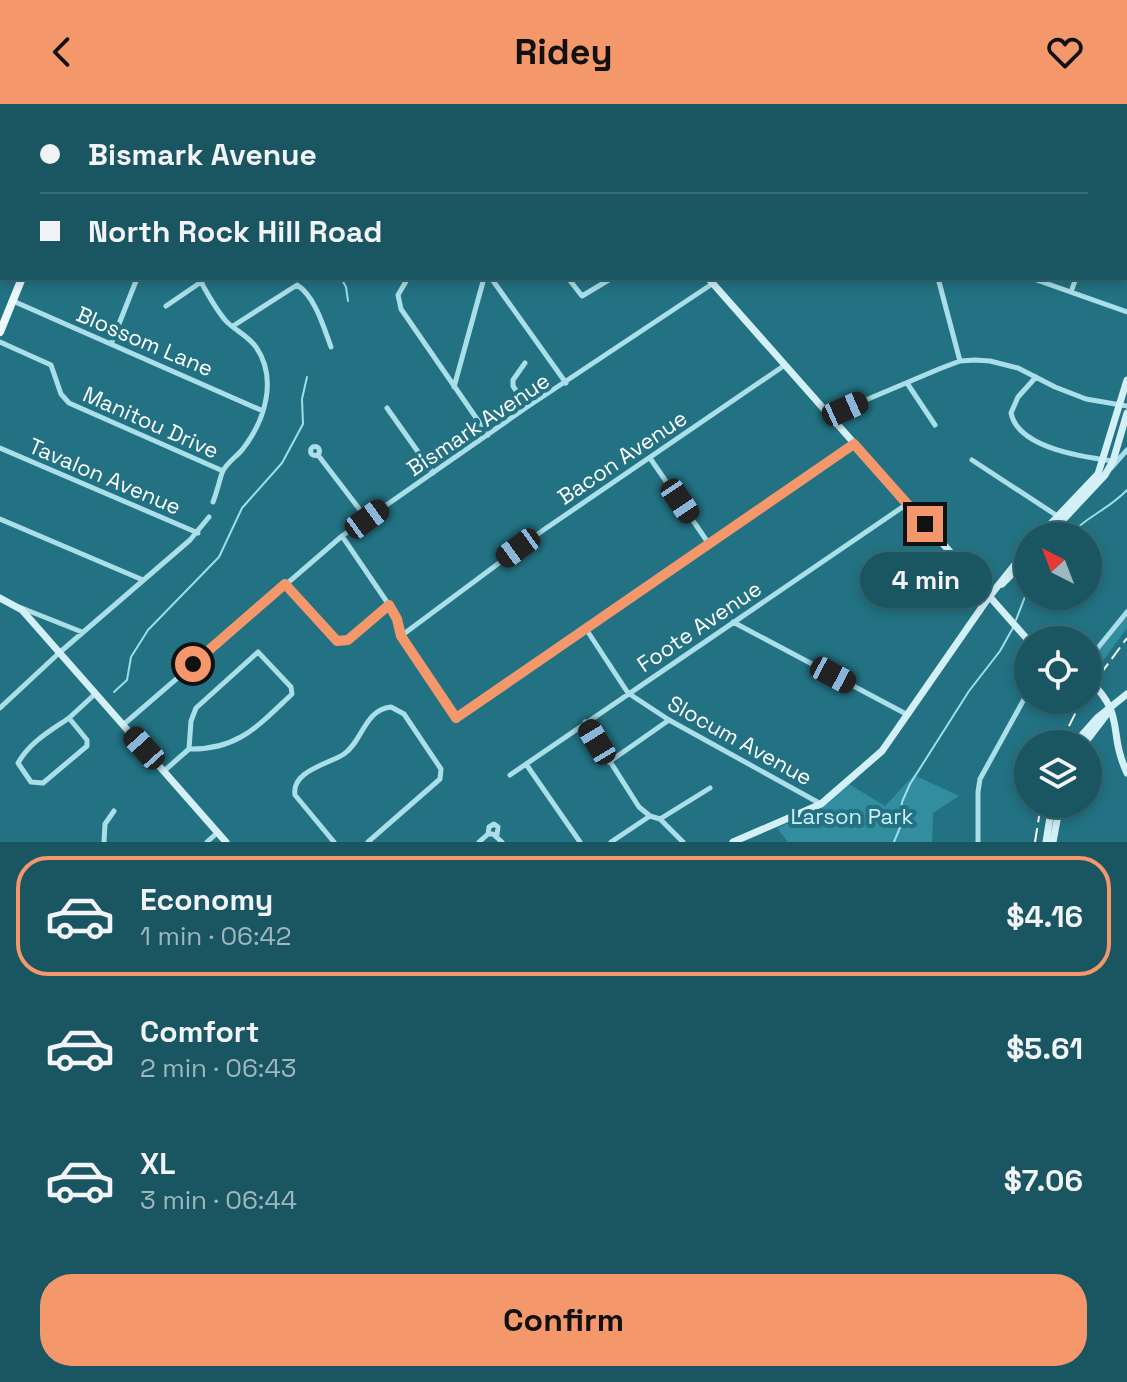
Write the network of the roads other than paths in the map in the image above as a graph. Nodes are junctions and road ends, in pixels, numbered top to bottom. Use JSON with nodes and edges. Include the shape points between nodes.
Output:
{"nodes":[{"id":1,"x":21,"y":280,"type":"edge"},
{"id":2,"x":204,"y":280,"type":"edge"},
{"id":3,"x":406,"y":280,"type":"edge"},
{"id":4,"x":483,"y":280,"type":"edge"},
{"id":5,"x":492,"y":280,"type":"edge"},
{"id":6,"x":570,"y":280,"type":"edge"},
{"id":7,"x":608,"y":280,"type":"edge"},
{"id":8,"x":939,"y":280,"type":"edge"},
{"id":9,"x":1037,"y":280,"type":"edge"},
{"id":10,"x":1075,"y":280,"type":"edge"},
{"id":11,"x":136,"y":281,"type":"dead end"},
{"id":12,"x":710,"y":281,"type":"edge"},
{"id":13,"x":201,"y":282,"type":"junction"},
{"id":14,"x":1071,"y":292,"type":"junction"},
{"id":15,"x":13,"y":301,"type":"junction"},
{"id":16,"x":166,"y":306,"type":"dead end"},
{"id":17,"x":1127,"y":312,"type":"edge"},
{"id":18,"x":232,"y":327,"type":"junction"},
{"id":19,"x":0,"y":332,"type":"edge"},
{"id":20,"x":0,"y":342,"type":"edge"},
{"id":21,"x":111,"y":344,"type":"junction"},
{"id":22,"x":331,"y":347,"type":"dead end"},
{"id":23,"x":960,"y":361,"type":"junction"},
{"id":24,"x":525,"y":363,"type":"dead end"},
{"id":25,"x":785,"y":365,"type":"junction"},
{"id":26,"x":1036,"y":377,"type":"junction"},
{"id":27,"x":1127,"y":380,"type":"edge"},
{"id":28,"x":566,"y":383,"type":"junction"},
{"id":29,"x":907,"y":383,"type":"junction"},
{"id":30,"x":454,"y":387,"type":"junction"},
{"id":31,"x":1124,"y":405,"type":"edge"},
{"id":32,"x":527,"y":407,"type":"junction"},
{"id":33,"x":387,"y":408,"type":"dead end"},
{"id":34,"x":263,"y":411,"type":"junction"},
{"id":35,"x":1127,"y":413,"type":"edge"},
{"id":36,"x":828,"y":416,"type":"junction"},
{"id":37,"x":935,"y":425,"type":"dead end"},
{"id":38,"x":488,"y":435,"type":"junction"},
{"id":39,"x":854,"y":444,"type":"junction"},
{"id":40,"x":0,"y":448,"type":"edge"},
{"id":41,"x":1127,"y":450,"type":"edge"},
{"id":42,"x":318,"y":455,"type":"dead end"},
{"id":43,"x":650,"y":458,"type":"junction"},
{"id":44,"x":972,"y":460,"type":"dead end"},
{"id":45,"x":1108,"y":460,"type":"junction"},
{"id":46,"x":223,"y":471,"type":"junction"},
{"id":47,"x":433,"y":473,"type":"junction"},
{"id":48,"x":1105,"y":475,"type":"junction"},
{"id":49,"x":213,"y":502,"type":"dead end"},
{"id":50,"x":907,"y":504,"type":"junction"},
{"id":51,"x":209,"y":517,"type":"dead end"},
{"id":52,"x":1060,"y":518,"type":"junction"},
{"id":53,"x":0,"y":519,"type":"edge"},
{"id":54,"x":367,"y":519,"type":"junction"},
{"id":55,"x":1055,"y":522,"type":"edge"},
{"id":56,"x":1057,"y":522,"type":"edge"},
{"id":57,"x":198,"y":533,"type":"junction"},
{"id":58,"x":342,"y":536,"type":"junction"},
{"id":59,"x":709,"y":544,"type":"junction"},
{"id":60,"x":1014,"y":566,"type":"edge"},
{"id":61,"x":1014,"y":572,"type":"edge"},
{"id":62,"x":143,"y":580,"type":"junction"},
{"id":63,"x":285,"y":584,"type":"junction"},
{"id":64,"x":989,"y":597,"type":"junction"},
{"id":65,"x":0,"y":598,"type":"edge"},
{"id":66,"x":14,"y":605,"type":"junction"},
{"id":67,"x":389,"y":605,"type":"junction"},
{"id":68,"x":1127,"y":612,"type":"edge"},
{"id":69,"x":732,"y":622,"type":"junction"},
{"id":70,"x":1014,"y":626,"type":"edge"},
{"id":71,"x":586,"y":629,"type":"junction"},
{"id":72,"x":82,"y":632,"type":"junction"},
{"id":73,"x":401,"y":636,"type":"junction"},
{"id":74,"x":1102,"y":643,"type":"edge"},
{"id":75,"x":59,"y":653,"type":"junction"},
{"id":76,"x":1102,"y":692,"type":"edge"},
{"id":77,"x":628,"y":693,"type":"junction"},
{"id":78,"x":96,"y":694,"type":"junction"},
{"id":79,"x":1127,"y":694,"type":"edge"},
{"id":80,"x":1115,"y":704,"type":"junction"},
{"id":81,"x":0,"y":708,"type":"edge"},
{"id":82,"x":1016,"y":714,"type":"edge"},
{"id":83,"x":908,"y":715,"type":"junction"},
{"id":84,"x":69,"y":718,"type":"junction"},
{"id":85,"x":669,"y":720,"type":"junction"},
{"id":86,"x":585,"y":722,"type":"junction"},
{"id":87,"x":123,"y":725,"type":"junction"},
{"id":88,"x":1099,"y":725,"type":"junction"},
{"id":89,"x":1119,"y":727,"type":"junction"},
{"id":90,"x":1085,"y":730,"type":"edge"},
{"id":91,"x":1095,"y":730,"type":"edge"},
{"id":92,"x":189,"y":749,"type":"junction"},
{"id":93,"x":609,"y":762,"type":"junction"},
{"id":94,"x":526,"y":763,"type":"junction"},
{"id":95,"x":164,"y":771,"type":"junction"},
{"id":96,"x":1127,"y":773,"type":"edge"},
{"id":97,"x":510,"y":775,"type":"dead end"},
{"id":98,"x":710,"y":788,"type":"dead end"},
{"id":99,"x":821,"y":804,"type":"junction"},
{"id":100,"x":114,"y":811,"type":"dead end"},
{"id":101,"x":650,"y":816,"type":"junction"},
{"id":102,"x":1050,"y":818,"type":"edge"},
{"id":103,"x":1057,"y":818,"type":"edge"},
{"id":104,"x":660,"y":819,"type":"junction"},
{"id":105,"x":218,"y":832,"type":"junction"},
{"id":106,"x":748,"y":839,"type":"edge"},
{"id":107,"x":104,"y":842,"type":"edge"},
{"id":108,"x":207,"y":842,"type":"edge"},
{"id":109,"x":226,"y":842,"type":"edge"},
{"id":110,"x":334,"y":842,"type":"edge"},
{"id":111,"x":368,"y":842,"type":"edge"},
{"id":112,"x":479,"y":842,"type":"edge"},
{"id":113,"x":502,"y":842,"type":"edge"},
{"id":114,"x":580,"y":842,"type":"edge"},
{"id":115,"x":611,"y":842,"type":"edge"},
{"id":116,"x":683,"y":842,"type":"edge"},
{"id":117,"x":733,"y":842,"type":"edge"},
{"id":118,"x":978,"y":842,"type":"edge"},
{"id":119,"x":1046,"y":842,"type":"edge"},
{"id":120,"x":1053,"y":842,"type":"edge"}],
"edges":[{"from":1,"to":15,"type":"main road"},
{"from":2,"to":13,"type":"street"},
{"from":3,"to":30,"type":"street","via":[[399,303]]},
{"from":4,"to":30,"type":"street"},
{"from":5,"to":28,"type":"street"},
{"from":6,"to":7,"type":"street","via":[[583,294]]},
{"from":8,"to":23,"type":"street"},
{"from":9,"to":14,"type":"street"},
{"from":10,"to":14,"type":"street"},
{"from":11,"to":21,"type":"street"},
{"from":12,"to":25,"type":"street"},
{"from":12,"to":28,"type":"street","name":"Bismark Avenue"},
{"from":13,"to":16,"type":"street"},
{"from":13,"to":18,"type":"street"},
{"from":14,"to":17,"type":"street"},
{"from":15,"to":19,"type":"main road"},
{"from":15,"to":21,"type":"street","name":"Blossom Lane"},
{"from":18,"to":22,"type":"street","via":[[294,286],[302,288],[318,314]]},
{"from":18,"to":34,"type":"street","via":[[247,335],[266,368]]},
{"from":20,"to":46,"type":"street","name":"Manitou Drive","via":[[51,365],[69,403]]},
{"from":21,"to":34,"type":"street","name":"Blossom Lane"},
{"from":23,"to":26,"type":"street","via":[[990,361]]},
{"from":23,"to":29,"type":"street"},
{"from":24,"to":32,"type":"street","via":[[513,386]]},
{"from":25,"to":36,"type":"street"},
{"from":25,"to":43,"type":"street","name":"Bacon Avenue"},
{"from":26,"to":31,"type":"street","via":[[1086,399]]},
{"from":26,"to":45,"type":"street","via":[[1013,406],[1017,428],[1054,451]]},
{"from":27,"to":31,"type":"street"},
{"from":28,"to":32,"type":"street","name":"Bismark Avenue"},
{"from":29,"to":36,"type":"street"},
{"from":29,"to":37,"type":"street"},
{"from":30,"to":38,"type":"street"},
{"from":31,"to":45,"type":"street"},
{"from":32,"to":38,"type":"street","name":"Bismark Avenue"},
{"from":33,"to":47,"type":"street"},
{"from":34,"to":46,"type":"street","via":[[242,450]]},
{"from":35,"to":45,"type":"street"},
{"from":36,"to":39,"type":"street"},
{"from":38,"to":47,"type":"street","name":"Bismark Avenue"},
{"from":39,"to":50,"type":"street"},
{"from":39,"to":59,"type":"street"},
{"from":40,"to":57,"type":"street","name":"Tavalon Avenue"},
{"from":41,"to":48,"type":"street"},
{"from":42,"to":54,"type":"street"},
{"from":43,"to":59,"type":"street"},
{"from":43,"to":73,"type":"street","name":"Bacon Avenue"},
{"from":44,"to":52,"type":"street"},
{"from":45,"to":48,"type":"street"},
{"from":45,"to":52,"type":"street"},
{"from":46,"to":49,"type":"street"},
{"from":47,"to":54,"type":"street","name":"Bismark Avenue"},
{"from":48,"to":52,"type":"street"},
{"from":50,"to":64,"type":"street"},
{"from":50,"to":69,"type":"street","name":"Foote Avenue"},
{"from":51,"to":57,"type":"street"},
{"from":52,"to":55,"type":"street"},
{"from":52,"to":56,"type":"street"},
{"from":53,"to":62,"type":"street"},
{"from":54,"to":58,"type":"street","name":"Bismark Avenue"},
{"from":57,"to":62,"type":"street"},
{"from":58,"to":63,"type":"street","name":"Bismark Avenue"},
{"from":58,"to":67,"type":"street"},
{"from":59,"to":71,"type":"street"},
{"from":60,"to":64,"type":"street"},
{"from":61,"to":64,"type":"street"},
{"from":62,"to":72,"type":"street"},
{"from":63,"to":67,"type":"street","via":[[337,641],[348,640]]},
{"from":63,"to":87,"type":"street","name":"Bismark Avenue"},
{"from":64,"to":70,"type":"street"},
{"from":64,"to":83,"type":"street"},
{"from":65,"to":66,"type":"street"},
{"from":66,"to":72,"type":"street"},
{"from":66,"to":75,"type":"street"},
{"from":67,"to":73,"type":"street"},
{"from":68,"to":74,"type":"street"},
{"from":69,"to":77,"type":"street","name":"Foote Avenue"},
{"from":69,"to":83,"type":"street"},
{"from":71,"to":73,"type":"street","via":[[456,718]]},
{"from":71,"to":77,"type":"street","name":"Slocum Avenue"},
{"from":72,"to":75,"type":"street"},
{"from":75,"to":78,"type":"street"},
{"from":75,"to":81,"type":"street"},
{"from":76,"to":80,"type":"street"},
{"from":77,"to":85,"type":"street","name":"Slocum Avenue"},
{"from":77,"to":86,"type":"street","name":"Foote Avenue"},
{"from":78,"to":84,"type":"street"},
{"from":78,"to":87,"type":"street"},
{"from":79,"to":80,"type":"street"},
{"from":80,"to":88,"type":"street"},
{"from":80,"to":89,"type":"street"},
{"from":80,"to":90,"type":"street"},
{"from":82,"to":118,"type":"street","via":[[980,779]]},
{"from":83,"to":99,"type":"street","via":[[882,751]]},
{"from":84,"to":84,"type":"street","via":[[43,735],[18,763],[31,782],[43,783],[87,746]]},
{"from":85,"to":93,"type":"street"},
{"from":85,"to":99,"type":"street","name":"Slocum Avenue"},
{"from":86,"to":93,"type":"street"},
{"from":86,"to":94,"type":"street","name":"Foote Avenue"},
{"from":87,"to":95,"type":"street"},
{"from":88,"to":89,"type":"street","via":[[1111,721]]},
{"from":88,"to":91,"type":"street"},
{"from":89,"to":96,"type":"street"},
{"from":92,"to":92,"type":"street","via":[[236,742],[292,694],[260,653],[196,708]]},
{"from":92,"to":95,"type":"street"},
{"from":93,"to":101,"type":"street"},
{"from":94,"to":97,"type":"street","name":"Foote Avenue"},
{"from":94,"to":114,"type":"street"},
{"from":95,"to":105,"type":"street"},
{"from":98,"to":104,"type":"street"},
{"from":99,"to":106,"type":"street"},
{"from":100,"to":107,"type":"street","via":[[105,824]]},
{"from":101,"to":104,"type":"street"},
{"from":101,"to":115,"type":"street"},
{"from":102,"to":119,"type":"street"},
{"from":103,"to":120,"type":"street"},
{"from":104,"to":116,"type":"street"},
{"from":105,"to":108,"type":"street"},
{"from":105,"to":109,"type":"street"},
{"from":106,"to":117,"type":"street"},
{"from":110,"to":111,"type":"street","via":[[295,795],[295,785],[303,775],[347,752],[374,713],[391,707],[404,714],[428,749],[441,769],[440,779]]},
{"from":112,"to":113,"type":"street","via":[[488,834]]}]}
